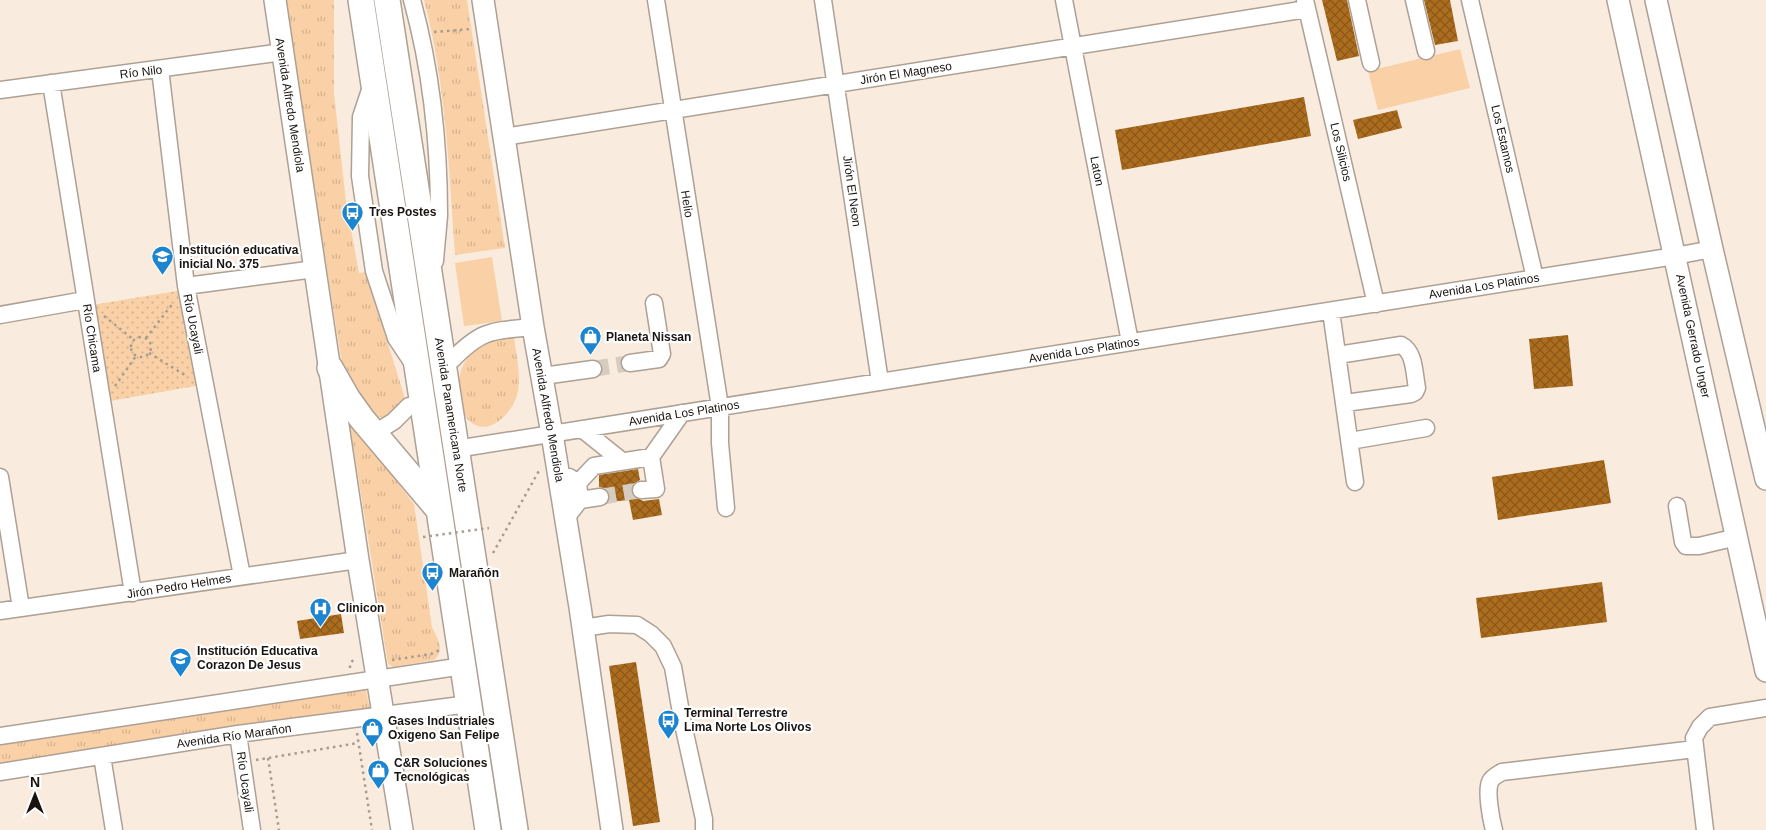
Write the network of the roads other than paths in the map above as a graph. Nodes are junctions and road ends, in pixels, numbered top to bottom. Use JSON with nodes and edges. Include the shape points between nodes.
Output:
{"nodes":[{"id":1,"x":275,"y":0,"type":"edge"},
{"id":2,"x":360,"y":0,"type":"edge"},
{"id":3,"x":387,"y":0,"type":"edge"},
{"id":4,"x":412,"y":0,"type":"edge"},
{"id":5,"x":483,"y":0,"type":"edge"},
{"id":6,"x":656,"y":0,"type":"edge"},
{"id":7,"x":824,"y":0,"type":"edge"},
{"id":8,"x":1064,"y":0,"type":"edge"},
{"id":9,"x":1357,"y":0,"type":"edge"},
{"id":10,"x":1414,"y":0,"type":"edge"},
{"id":11,"x":1470,"y":0,"type":"edge"},
{"id":12,"x":1618,"y":0,"type":"edge"},
{"id":13,"x":1656,"y":0,"type":"edge"},
{"id":14,"x":1306,"y":4,"type":"edge"},
{"id":15,"x":1073,"y":46,"type":"junction"},
{"id":16,"x":1426,"y":51,"type":"dead end"},
{"id":17,"x":283,"y":52,"type":"junction"},
{"id":18,"x":1371,"y":63,"type":"dead end"},
{"id":19,"x":160,"y":69,"type":"junction"},
{"id":20,"x":52,"y":83,"type":"junction"},
{"id":21,"x":836,"y":84,"type":"junction"},
{"id":22,"x":0,"y":90,"type":"edge"},
{"id":23,"x":672,"y":110,"type":"junction"},
{"id":24,"x":504,"y":137,"type":"junction"},
{"id":25,"x":1712,"y":249,"type":"junction"},
{"id":26,"x":1675,"y":256,"type":"junction"},
{"id":27,"x":315,"y":269,"type":"junction"},
{"id":28,"x":1535,"y":278,"type":"junction"},
{"id":29,"x":186,"y":286,"type":"junction"},
{"id":30,"x":432,"y":293,"type":"junction"},
{"id":31,"x":85,"y":300,"type":"junction"},
{"id":32,"x":654,"y":303,"type":"dead end"},
{"id":33,"x":1376,"y":304,"type":"junction"},
{"id":34,"x":1332,"y":310,"type":"junction"},
{"id":35,"x":0,"y":315,"type":"edge"},
{"id":36,"x":533,"y":327,"type":"junction"},
{"id":37,"x":1130,"y":342,"type":"junction"},
{"id":38,"x":1338,"y":355,"type":"junction"},
{"id":39,"x":452,"y":360,"type":"dead end"},
{"id":40,"x":630,"y":363,"type":"tunnel mouth"},
{"id":41,"x":330,"y":368,"type":"junction"},
{"id":42,"x":593,"y":369,"type":"tunnel mouth"},
{"id":43,"x":543,"y":376,"type":"junction"},
{"id":44,"x":880,"y":382,"type":"junction"},
{"id":45,"x":1345,"y":403,"type":"junction"},
{"id":46,"x":409,"y":406,"type":"dead end"},
{"id":47,"x":720,"y":407,"type":"junction"},
{"id":48,"x":682,"y":413,"type":"junction"},
{"id":49,"x":1426,"y":428,"type":"dead end"},
{"id":50,"x":582,"y":429,"type":"junction"},
{"id":51,"x":375,"y":433,"type":"junction"},
{"id":52,"x":552,"y":434,"type":"junction"},
{"id":53,"x":1350,"y":441,"type":"junction"},
{"id":54,"x":456,"y":449,"type":"junction"},
{"id":55,"x":651,"y":458,"type":"junction"},
{"id":56,"x":622,"y":461,"type":"junction"},
{"id":57,"x":550,"y":468,"type":"junction"},
{"id":58,"x":0,"y":477,"type":"edge"},
{"id":59,"x":1766,"y":479,"type":"edge"},
{"id":60,"x":1356,"y":482,"type":"dead end"},
{"id":61,"x":578,"y":483,"type":"junction"},
{"id":62,"x":641,"y":490,"type":"tunnel mouth"},
{"id":63,"x":600,"y":497,"type":"tunnel mouth"},
{"id":64,"x":580,"y":500,"type":"junction"},
{"id":65,"x":1677,"y":506,"type":"dead end"},
{"id":66,"x":726,"y":508,"type":"dead end"},
{"id":67,"x":439,"y":510,"type":"junction"},
{"id":68,"x":566,"y":518,"type":"junction"},
{"id":69,"x":1737,"y":537,"type":"junction"},
{"id":70,"x":358,"y":560,"type":"junction"},
{"id":71,"x":242,"y":576,"type":"junction"},
{"id":72,"x":133,"y":593,"type":"junction"},
{"id":73,"x":21,"y":608,"type":"junction"},
{"id":74,"x":0,"y":611,"type":"edge"},
{"id":75,"x":583,"y":628,"type":"junction"},
{"id":76,"x":463,"y":666,"type":"junction"},
{"id":77,"x":1766,"y":671,"type":"edge"},
{"id":78,"x":379,"y":679,"type":"junction"},
{"id":79,"x":469,"y":704,"type":"junction"},
{"id":80,"x":1766,"y":708,"type":"edge"},
{"id":81,"x":384,"y":714,"type":"junction"},
{"id":82,"x":238,"y":734,"type":"junction"},
{"id":83,"x":0,"y":736,"type":"edge"},
{"id":84,"x":1695,"y":749,"type":"junction"},
{"id":85,"x":102,"y":756,"type":"junction"},
{"id":86,"x":0,"y":772,"type":"edge"},
{"id":87,"x":604,"y":772,"type":"junction"},
{"id":88,"x":114,"y":830,"type":"edge"},
{"id":89,"x":252,"y":830,"type":"edge"},
{"id":90,"x":402,"y":830,"type":"edge"},
{"id":91,"x":488,"y":830,"type":"edge"},
{"id":92,"x":515,"y":830,"type":"edge"},
{"id":93,"x":601,"y":830,"type":"edge"},
{"id":94,"x":612,"y":830,"type":"edge"},
{"id":95,"x":704,"y":830,"type":"edge"},
{"id":96,"x":1494,"y":830,"type":"edge"},
{"id":97,"x":1705,"y":830,"type":"edge"}],
"edges":[{"from":1,"to":17,"type":"main road","name":"Avenida Alfredo Mendiola"},
{"from":2,"to":67,"type":"highway","name":"Avenida Panamericana Norte"},
{"from":3,"to":30,"type":"highway","name":"Avenida Panamericana Norte"},
{"from":4,"to":30,"type":"street","via":[[422,38],[435,136],[438,216]]},
{"from":5,"to":24,"type":"main road","name":"Avenida Alfredo Mendiola"},
{"from":6,"to":23,"type":"street","name":"Helio"},
{"from":7,"to":21,"type":"street","name":"Jirón El Neon"},
{"from":8,"to":15,"type":"street","name":"Laton"},
{"from":9,"to":18,"type":"street"},
{"from":10,"to":16,"type":"street"},
{"from":11,"to":28,"type":"street","name":"Los Estamos"},
{"from":12,"to":26,"type":"main road","name":"Avenida Gerrado Unger"},
{"from":13,"to":25,"type":"main road"},
{"from":14,"to":15,"type":"street","name":"Jirón El Magneso"},
{"from":14,"to":33,"type":"street","name":"Los Silicios"},
{"from":15,"to":21,"type":"street","name":"Jirón El Magneso"},
{"from":15,"to":37,"type":"street","name":"Laton"},
{"from":17,"to":19,"type":"street","name":"Río Nilo"},
{"from":17,"to":27,"type":"main road","name":"Avenida Alfredo Mendiola"},
{"from":19,"to":20,"type":"street","name":"Río Nilo"},
{"from":19,"to":29,"type":"street","name":"Río Ucayali"},
{"from":20,"to":22,"type":"street","name":"Río Nilo"},
{"from":20,"to":31,"type":"street","name":"Río Chicama"},
{"from":21,"to":23,"type":"street","name":"Jirón El Magneso"},
{"from":21,"to":44,"type":"street","name":"Jirón El Neon"},
{"from":23,"to":24,"type":"street","name":"Jirón El Magneso"},
{"from":23,"to":47,"type":"street","name":"Helio"},
{"from":24,"to":36,"type":"main road","name":"Avenida Alfredo Mendiola"},
{"from":25,"to":26,"type":"street","name":"Avenida Los Platinos"},
{"from":25,"to":59,"type":"main road"},
{"from":26,"to":28,"type":"street","name":"Avenida Los Platinos"},
{"from":26,"to":69,"type":"main road","name":"Avenida Gerrado Unger"},
{"from":27,"to":29,"type":"street"},
{"from":27,"to":41,"type":"main road","name":"Avenida Alfredo Mendiola"},
{"from":28,"to":33,"type":"street","name":"Avenida Los Platinos"},
{"from":29,"to":71,"type":"street","name":"Río Ucayali"},
{"from":30,"to":54,"type":"highway","name":"Avenida Panamericana Norte"},
{"from":31,"to":35,"type":"street"},
{"from":31,"to":72,"type":"street","name":"Río Chicama"},
{"from":32,"to":40,"type":"street","via":[[662,354],[659,359]]},
{"from":33,"to":34,"type":"street","name":"Avenida Los Platinos"},
{"from":34,"to":37,"type":"street","name":"Avenida Los Platinos"},
{"from":34,"to":38,"type":"street"},
{"from":36,"to":39,"type":"street","via":[[483,334]]},
{"from":36,"to":43,"type":"main road","name":"Avenida Alfredo Mendiola"},
{"from":37,"to":44,"type":"street","name":"Avenida Los Platinos"},
{"from":38,"to":45,"type":"street"},
{"from":38,"to":45,"type":"street","via":[[1401,345],[1411,355],[1417,388],[1411,394]]},
{"from":41,"to":51,"type":"highway","via":[[347,398]]},
{"from":41,"to":70,"type":"main road","name":"Avenida Alfredo Mendiola"},
{"from":42,"to":43,"type":"street"},
{"from":43,"to":52,"type":"main road","name":"Avenida Alfredo Mendiola"},
{"from":44,"to":47,"type":"street","name":"Avenida Los Platinos"},
{"from":45,"to":53,"type":"street"},
{"from":46,"to":51,"type":"street"},
{"from":47,"to":48,"type":"street","name":"Avenida Los Platinos"},
{"from":47,"to":66,"type":"street","name":"Helio"},
{"from":48,"to":50,"type":"street","name":"Avenida Los Platinos"},
{"from":48,"to":55,"type":"street"},
{"from":49,"to":53,"type":"street"},
{"from":50,"to":52,"type":"street","name":"Avenida Los Platinos"},
{"from":50,"to":56,"type":"street"},
{"from":51,"to":67,"type":"highway"},
{"from":52,"to":54,"type":"street","name":"Avenida Los Platinos"},
{"from":52,"to":57,"type":"main road","name":"Avenida Alfredo Mendiola"},
{"from":53,"to":60,"type":"street"},
{"from":54,"to":92,"type":"highway","name":"Avenida Panamericana Norte"},
{"from":55,"to":56,"type":"street"},
{"from":55,"to":62,"type":"street","via":[[656,489]]},
{"from":56,"to":61,"type":"street","via":[[594,466]]},
{"from":57,"to":61,"type":"street"},
{"from":57,"to":68,"type":"main road","name":"Avenida Alfredo Mendiola"},
{"from":58,"to":73,"type":"street"},
{"from":61,"to":64,"type":"street"},
{"from":63,"to":64,"type":"street"},
{"from":64,"to":68,"type":"street"},
{"from":65,"to":69,"type":"street","via":[[1686,546]]},
{"from":67,"to":76,"type":"highway","name":"Avenida Panamericana Norte"},
{"from":68,"to":75,"type":"main road","name":"Avenida Alfredo Mendiola"},
{"from":69,"to":77,"type":"main road","name":"Avenida Gerrado Unger"},
{"from":70,"to":71,"type":"street","name":"Jirón Pedro Helmes"},
{"from":70,"to":78,"type":"main road","name":"Avenida Alfredo Mendiola"},
{"from":71,"to":72,"type":"street","name":"Jirón Pedro Helmes"},
{"from":72,"to":73,"type":"street","name":"Jirón Pedro Helmes"},
{"from":73,"to":74,"type":"street","name":"Jirón Pedro Helmes"},
{"from":75,"to":87,"type":"main road","name":"Avenida Alfredo Mendiola"},
{"from":75,"to":95,"type":"street","via":[[609,624],[637,625],[663,646],[673,667]]},
{"from":76,"to":78,"type":"street"},
{"from":76,"to":79,"type":"highway","name":"Avenida Panamericana Norte"},
{"from":78,"to":81,"type":"main road","name":"Avenida Alfredo Mendiola"},
{"from":78,"to":83,"type":"street"},
{"from":79,"to":81,"type":"street","name":"Avenida Río Marañon"},
{"from":79,"to":91,"type":"highway","name":"Avenida Panamericana Norte"},
{"from":80,"to":84,"type":"street","via":[[1710,718],[1694,738]]},
{"from":81,"to":82,"type":"street","name":"Avenida Río Marañon"},
{"from":81,"to":90,"type":"main road","name":"Avenida Alfredo Mendiola"},
{"from":82,"to":85,"type":"street","name":"Avenida Río Marañon"},
{"from":82,"to":89,"type":"street","name":"Río Ucayali"},
{"from":84,"to":96,"type":"street","via":[[1502,772],[1494,776],[1488,789]]},
{"from":84,"to":97,"type":"street"},
{"from":85,"to":86,"type":"street","name":"Avenida Río Marañon"},
{"from":85,"to":88,"type":"street"},
{"from":87,"to":93,"type":"street"},
{"from":87,"to":94,"type":"main road","name":"Avenida Alfredo Mendiola"}]}
